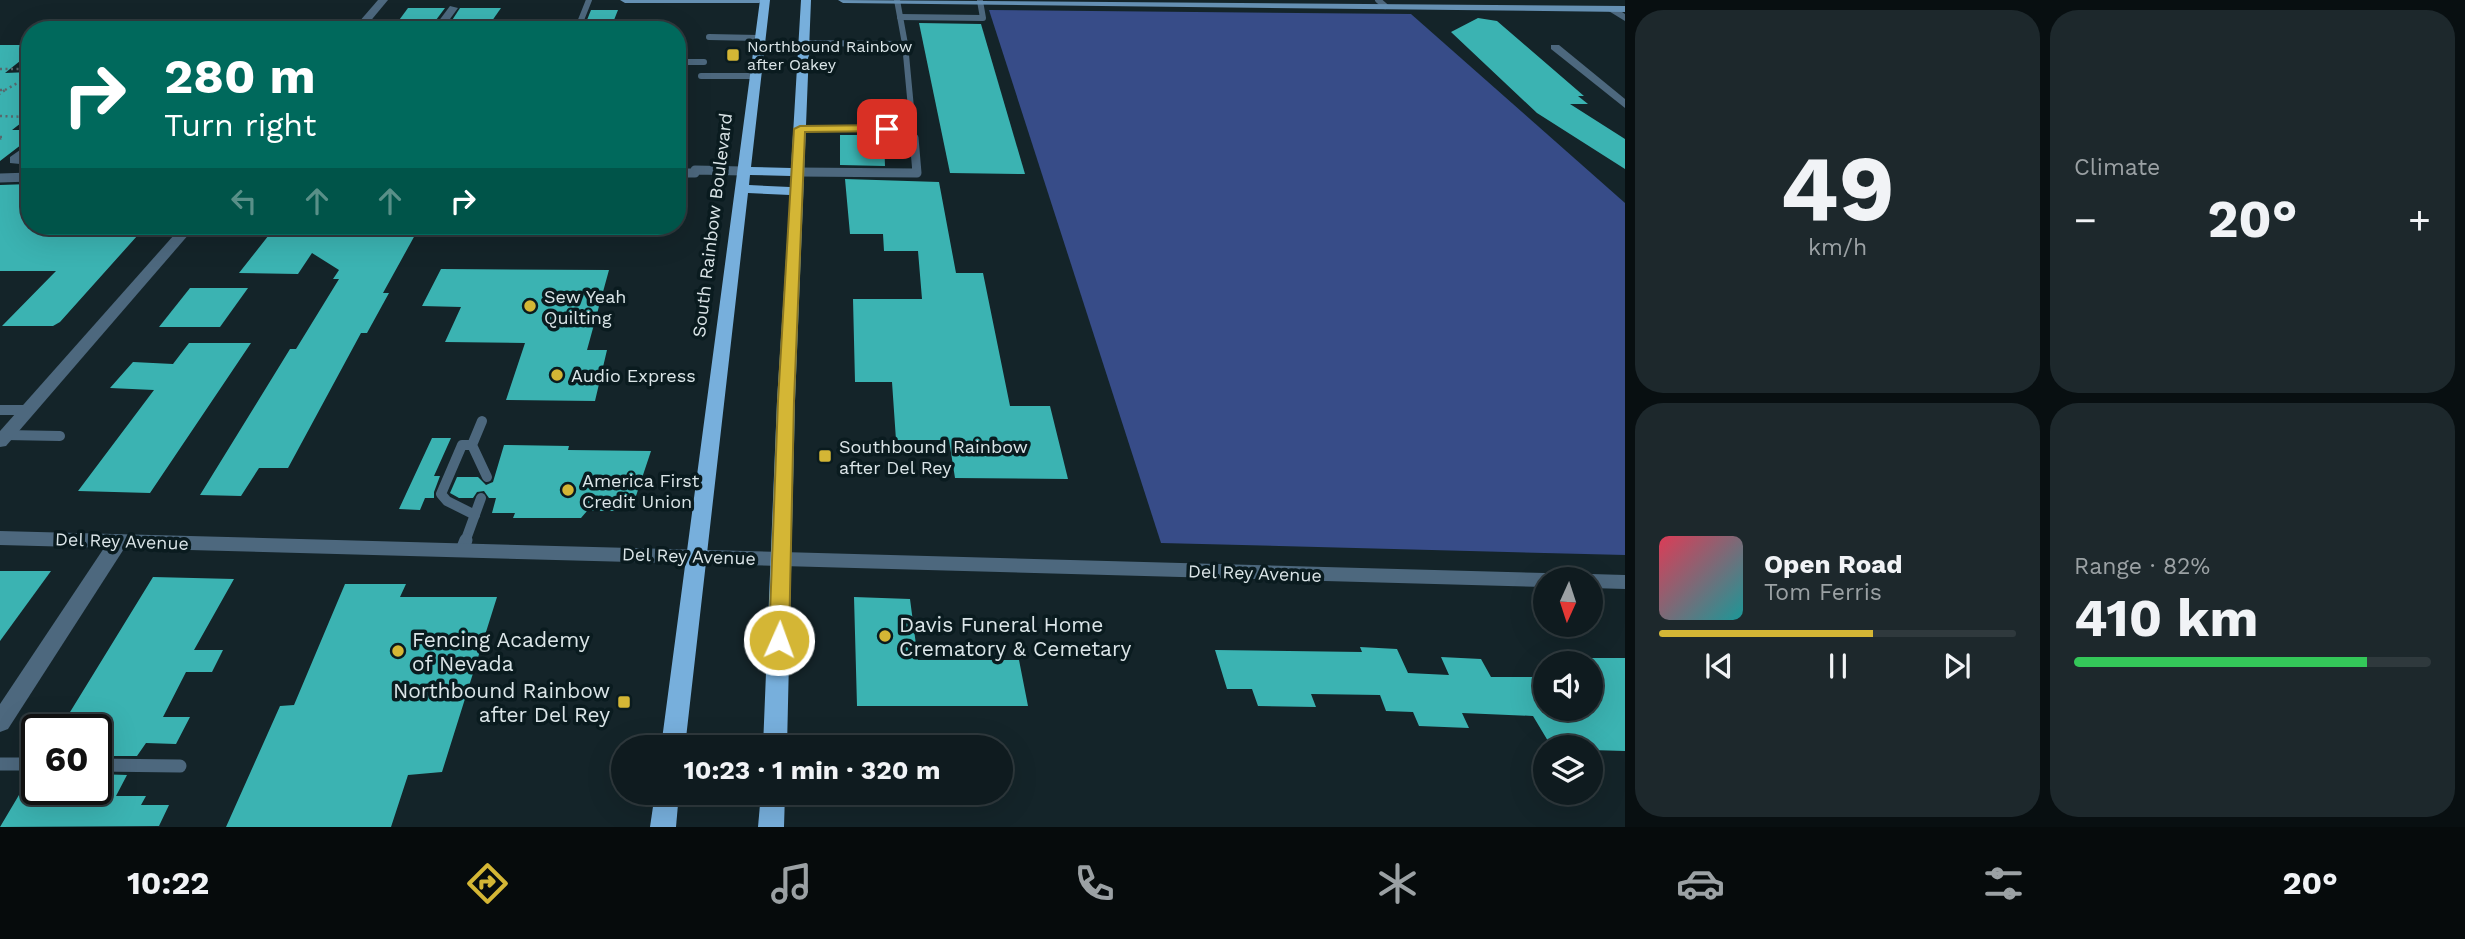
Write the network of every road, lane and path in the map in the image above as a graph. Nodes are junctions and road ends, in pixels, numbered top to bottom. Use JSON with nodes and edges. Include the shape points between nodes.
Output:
{"nodes":[{"id":1,"x":383,"y":0,"type":"edge"},
{"id":2,"x":589,"y":0,"type":"edge"},
{"id":3,"x":625,"y":0,"type":"edge"},
{"id":4,"x":759,"y":0,"type":"edge"},
{"id":5,"x":765,"y":0,"type":"edge"},
{"id":6,"x":806,"y":0,"type":"edge"},
{"id":7,"x":844,"y":0,"type":"edge"},
{"id":8,"x":897,"y":0,"type":"edge"},
{"id":9,"x":932,"y":0,"type":"edge"},
{"id":10,"x":980,"y":1,"type":"edge"},
{"id":11,"x":1191,"y":2,"type":"edge"},
{"id":12,"x":1297,"y":2,"type":"edge"},
{"id":13,"x":1381,"y":3,"type":"edge"},
{"id":14,"x":453,"y":8,"type":"dead end"},
{"id":15,"x":1609,"y":8,"type":"junction"},
{"id":16,"x":1625,"y":9,"type":"edge"},
{"id":17,"x":900,"y":17,"type":"junction"},
{"id":18,"x":1625,"y":18,"type":"edge"},
{"id":19,"x":365,"y":21,"type":"edge"},
{"id":20,"x":444,"y":21,"type":"edge"},
{"id":21,"x":581,"y":21,"type":"edge"},
{"id":22,"x":709,"y":37,"type":"dead end"},
{"id":23,"x":760,"y":38,"type":"junction"},
{"id":24,"x":804,"y":43,"type":"junction"},
{"id":25,"x":905,"y":44,"type":"junction"},
{"id":26,"x":1555,"y":47,"type":"dead end"},
{"id":27,"x":686,"y":62,"type":"edge"},
{"id":28,"x":704,"y":62,"type":"dead end"},
{"id":29,"x":0,"y":69,"type":"edge"},
{"id":30,"x":21,"y":69,"type":"edge"},
{"id":31,"x":701,"y":76,"type":"dead end"},
{"id":32,"x":754,"y":76,"type":"junction"},
{"id":33,"x":21,"y":81,"type":"edge"},
{"id":34,"x":0,"y":92,"type":"edge"},
{"id":35,"x":1625,"y":105,"type":"edge"},
{"id":36,"x":21,"y":115,"type":"edge"},
{"id":37,"x":0,"y":116,"type":"edge"},
{"id":38,"x":800,"y":129,"type":"junction"},
{"id":39,"x":913,"y":129,"type":"junction"},
{"id":40,"x":743,"y":171,"type":"junction"},
{"id":41,"x":686,"y":173,"type":"edge"},
{"id":42,"x":798,"y":173,"type":"junction"},
{"id":43,"x":21,"y":177,"type":"edge"},
{"id":44,"x":0,"y":178,"type":"edge"},
{"id":45,"x":741,"y":189,"type":"junction"},
{"id":46,"x":797,"y":191,"type":"junction"},
{"id":47,"x":182,"y":235,"type":"edge"},
{"id":48,"x":0,"y":410,"type":"edge"},
{"id":49,"x":28,"y":410,"type":"junction"},
{"id":50,"x":482,"y":421,"type":"dead end"},
{"id":51,"x":60,"y":436,"type":"dead end"},
{"id":52,"x":3,"y":438,"type":"edge"},
{"id":53,"x":471,"y":445,"type":"junction"},
{"id":54,"x":486,"y":477,"type":"dead end"},
{"id":55,"x":481,"y":498,"type":"dead end"},
{"id":56,"x":475,"y":515,"type":"junction"},
{"id":57,"x":0,"y":538,"type":"edge"},
{"id":58,"x":119,"y":541,"type":"junction"},
{"id":59,"x":462,"y":550,"type":"junction"},
{"id":60,"x":696,"y":556,"type":"junction"},
{"id":61,"x":782,"y":559,"type":"junction"},
{"id":62,"x":1533,"y":580,"type":"edge"},
{"id":63,"x":1603,"y":583,"type":"edge"},
{"id":64,"x":1622,"y":586,"type":"edge"},
{"id":65,"x":0,"y":723,"type":"edge"},
{"id":66,"x":674,"y":735,"type":"edge"},
{"id":67,"x":775,"y":735,"type":"edge"},
{"id":68,"x":0,"y":764,"type":"edge"},
{"id":69,"x":21,"y":764,"type":"edge"},
{"id":70,"x":112,"y":765,"type":"edge"},
{"id":71,"x":180,"y":766,"type":"dead end"},
{"id":72,"x":666,"y":805,"type":"edge"},
{"id":73,"x":772,"y":805,"type":"edge"},
{"id":74,"x":663,"y":827,"type":"edge"},
{"id":75,"x":771,"y":827,"type":"edge"}],
"edges":[{"from":1,"to":19,"type":"street"},
{"from":2,"to":21,"type":"lane"},
{"from":3,"to":4,"type":"main road"},
{"from":5,"to":23,"type":"main road","name":"South Rainbow Boulevard"},
{"from":6,"to":24,"type":"main road"},
{"from":7,"to":8,"type":"main road"},
{"from":8,"to":9,"type":"main road"},
{"from":8,"to":17,"type":"lane"},
{"from":9,"to":10,"type":"main road"},
{"from":10,"to":11,"type":"main road"},
{"from":10,"to":17,"type":"lane","via":[[983,18]]},
{"from":11,"to":12,"type":"main road"},
{"from":12,"to":13,"type":"main road"},
{"from":13,"to":15,"type":"main road"},
{"from":14,"to":20,"type":"street"},
{"from":15,"to":16,"type":"main road"},
{"from":15,"to":18,"type":"street"},
{"from":17,"to":25,"type":"lane"},
{"from":22,"to":23,"type":"lane"},
{"from":23,"to":32,"type":"main road","name":"South Rainbow Boulevard"},
{"from":24,"to":25,"type":"lane"},
{"from":24,"to":38,"type":"main road"},
{"from":25,"to":39,"type":"lane"},
{"from":26,"to":35,"type":"street"},
{"from":27,"to":28,"type":"lane"},
{"from":29,"to":30,"type":"path"},
{"from":31,"to":32,"type":"lane"},
{"from":32,"to":40,"type":"main road","name":"South Rainbow Boulevard"},
{"from":33,"to":34,"type":"path"},
{"from":36,"to":37,"type":"path"},
{"from":38,"to":39,"type":"lane"},
{"from":38,"to":42,"type":"main road"},
{"from":39,"to":42,"type":"lane","via":[[917,173]]},
{"from":40,"to":41,"type":"lane"},
{"from":40,"to":42,"type":"main road"},
{"from":40,"to":45,"type":"main road","name":"South Rainbow Boulevard"},
{"from":42,"to":46,"type":"main road"},
{"from":43,"to":44,"type":"lane"},
{"from":45,"to":46,"type":"main road"},
{"from":45,"to":60,"type":"main road","name":"South Rainbow Boulevard"},
{"from":46,"to":61,"type":"main road"},
{"from":47,"to":49,"type":"street"},
{"from":48,"to":49,"type":"lane"},
{"from":49,"to":52,"type":"street"},
{"from":50,"to":53,"type":"lane"},
{"from":51,"to":52,"type":"lane"},
{"from":53,"to":54,"type":"lane"},
{"from":53,"to":56,"type":"lane","via":[[462,445],[441,494]]},
{"from":55,"to":56,"type":"lane"},
{"from":56,"to":59,"type":"lane"},
{"from":57,"to":58,"type":"street","name":"Del Rey Avenue"},
{"from":58,"to":59,"type":"street","name":"Del Rey Avenue"},
{"from":58,"to":65,"type":"street"},
{"from":59,"to":60,"type":"street","name":"Del Rey Avenue"},
{"from":60,"to":61,"type":"street","name":"Del Rey Avenue"},
{"from":60,"to":66,"type":"main road","name":"South Rainbow Boulevard"},
{"from":61,"to":62,"type":"street","name":"Del Rey Avenue"},
{"from":61,"to":67,"type":"main road"},
{"from":63,"to":64,"type":"street"},
{"from":68,"to":69,"type":"lane"},
{"from":70,"to":71,"type":"lane"},
{"from":72,"to":74,"type":"main road"},
{"from":73,"to":75,"type":"main road"}]}
